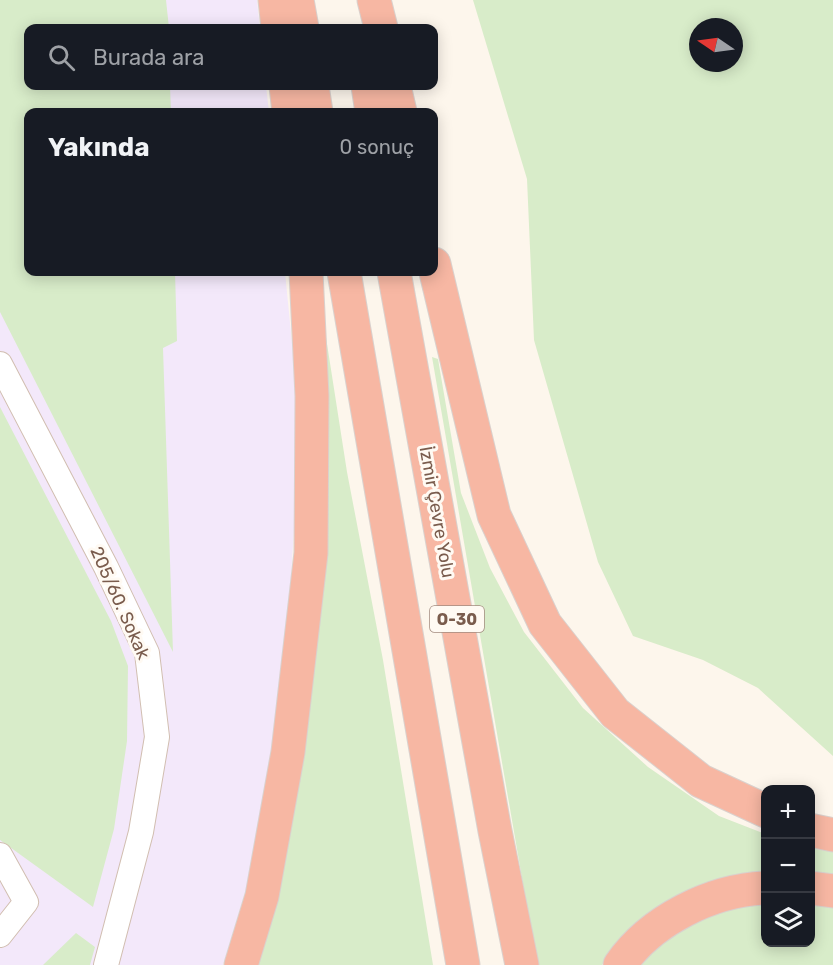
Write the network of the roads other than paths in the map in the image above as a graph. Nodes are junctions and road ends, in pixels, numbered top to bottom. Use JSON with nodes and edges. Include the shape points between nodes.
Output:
{"nodes":[{"id":1,"x":275,"y":0,"type":"edge"},
{"id":2,"x":297,"y":0,"type":"edge"},
{"id":3,"x":356,"y":0,"type":"edge"},
{"id":4,"x":375,"y":0,"type":"edge"},
{"id":5,"x":278,"y":24,"type":"edge"},
{"id":6,"x":301,"y":24,"type":"edge"},
{"id":7,"x":359,"y":24,"type":"edge"},
{"id":8,"x":380,"y":24,"type":"edge"},
{"id":9,"x":286,"y":90,"type":"edge"},
{"id":10,"x":313,"y":90,"type":"edge"},
{"id":11,"x":369,"y":90,"type":"edge"},
{"id":12,"x":395,"y":90,"type":"edge"},
{"id":13,"x":289,"y":108,"type":"edge"},
{"id":14,"x":315,"y":108,"type":"edge"},
{"id":15,"x":371,"y":108,"type":"edge"},
{"id":16,"x":399,"y":108,"type":"edge"},
{"id":17,"x":306,"y":276,"type":"edge"},
{"id":18,"x":345,"y":276,"type":"edge"},
{"id":19,"x":395,"y":276,"type":"edge"},
{"id":20,"x":437,"y":276,"type":"edge"},
{"id":21,"x":0,"y":364,"type":"edge"},
{"id":22,"x":761,"y":809,"type":"edge"},
{"id":23,"x":815,"y":831,"type":"edge"},
{"id":24,"x":833,"y":836,"type":"edge"},
{"id":25,"x":0,"y":855,"type":"edge"},
{"id":26,"x":761,"y":888,"type":"edge"},
{"id":27,"x":815,"y":889,"type":"edge"},
{"id":28,"x":833,"y":891,"type":"edge"},
{"id":29,"x":0,"y":935,"type":"edge"},
{"id":30,"x":106,"y":965,"type":"edge"},
{"id":31,"x":241,"y":965,"type":"edge"},
{"id":32,"x":463,"y":965,"type":"edge"},
{"id":33,"x":522,"y":965,"type":"edge"},
{"id":34,"x":620,"y":965,"type":"edge"}],
"edges":[{"from":1,"to":5,"type":"highway"},
{"from":2,"to":6,"type":"highway"},
{"from":3,"to":7,"type":"highway"},
{"from":4,"to":8,"type":"highway"},
{"from":9,"to":13,"type":"highway"},
{"from":10,"to":14,"type":"highway"},
{"from":11,"to":15,"type":"highway"},
{"from":12,"to":16,"type":"highway"},
{"from":17,"to":31,"type":"highway","via":[[312,396],[311,553],[288,752],[262,896]]},
{"from":18,"to":32,"type":"highway","number":"O-30"},
{"from":19,"to":33,"type":"highway","name":"İzmir Çevre Yolu","number":"O-30"},
{"from":20,"to":22,"type":"highway","via":[[494,515],[545,624],[615,712],[700,781]]},
{"from":21,"to":30,"type":"street","name":"205/60. Sokak","via":[[147,653],[157,737],[141,831]]},
{"from":23,"to":24,"type":"highway"},
{"from":25,"to":29,"type":"street","via":[[26,902]]},
{"from":26,"to":34,"type":"highway","via":[[743,889],[696,905],[660,925]]},
{"from":27,"to":28,"type":"highway"}]}
